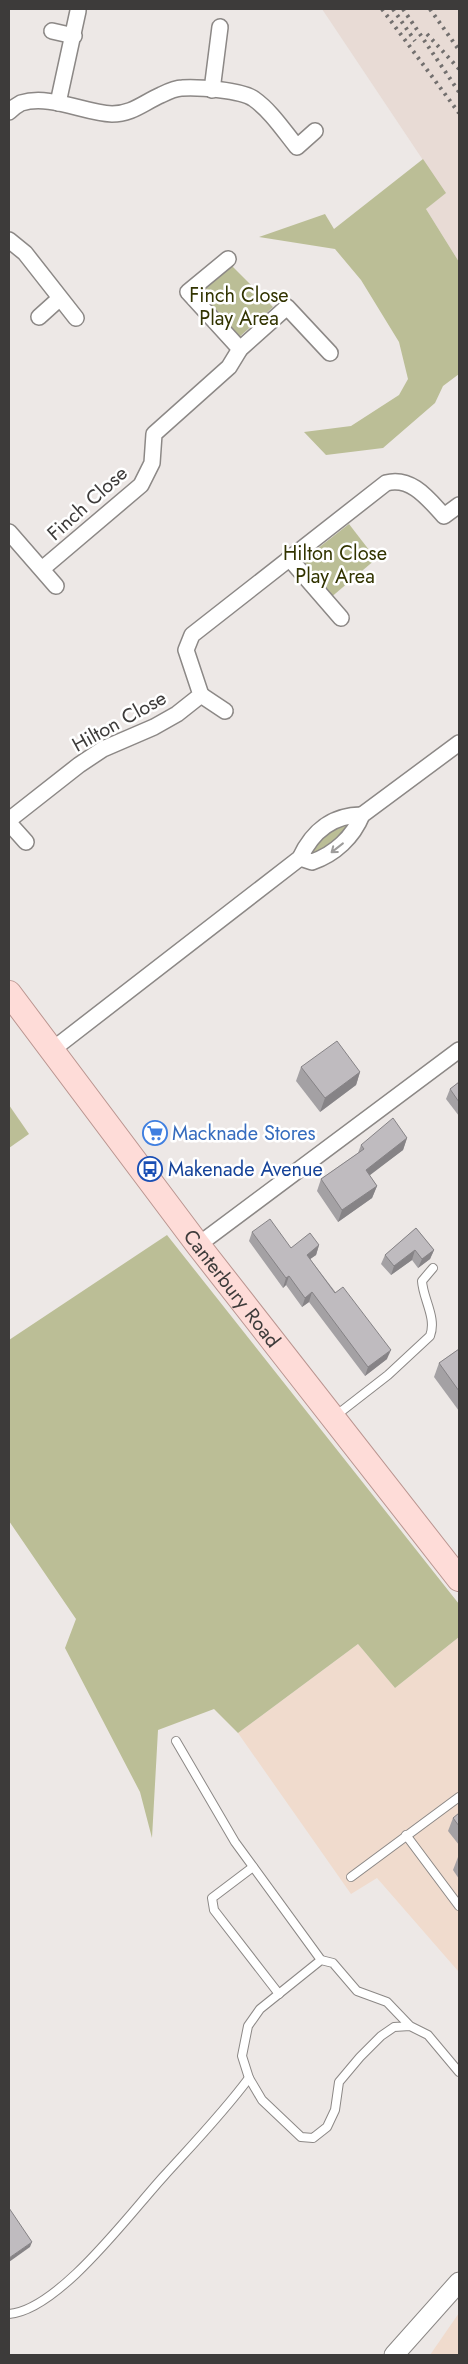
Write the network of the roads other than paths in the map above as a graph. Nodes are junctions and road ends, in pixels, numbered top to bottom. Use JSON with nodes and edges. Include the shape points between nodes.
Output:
{"nodes":[{"id":1,"x":78,"y":11,"type":"dead end"},
{"id":2,"x":220,"y":27,"type":"dead end"},
{"id":3,"x":52,"y":31,"type":"dead end"},
{"id":4,"x":74,"y":36,"type":"junction"},
{"id":5,"x":212,"y":90,"type":"junction"},
{"id":6,"x":58,"y":103,"type":"junction"},
{"id":7,"x":9,"y":112,"type":"edge"},
{"id":8,"x":315,"y":131,"type":"dead end"},
{"id":9,"x":9,"y":240,"type":"edge"},
{"id":10,"x":228,"y":260,"type":"dead end"},
{"id":11,"x":59,"y":299,"type":"junction"},
{"id":12,"x":39,"y":316,"type":"dead end"},
{"id":13,"x":76,"y":318,"type":"dead end"},
{"id":14,"x":240,"y":349,"type":"junction"},
{"id":15,"x":330,"y":353,"type":"dead end"},
{"id":16,"x":459,"y":505,"type":"edge"},
{"id":17,"x":9,"y":532,"type":"edge"},
{"id":18,"x":289,"y":558,"type":"junction"},
{"id":19,"x":42,"y":569,"type":"junction"},
{"id":20,"x":56,"y":586,"type":"dead end"},
{"id":21,"x":341,"y":618,"type":"dead end"},
{"id":22,"x":201,"y":695,"type":"junction"},
{"id":23,"x":225,"y":711,"type":"dead end"},
{"id":24,"x":459,"y":743,"type":"edge"},
{"id":25,"x":362,"y":815,"type":"junction"},
{"id":26,"x":9,"y":821,"type":"edge"},
{"id":27,"x":26,"y":842,"type":"dead end"},
{"id":28,"x":300,"y":858,"type":"junction"},
{"id":29,"x":9,"y":993,"type":"edge"},
{"id":30,"x":52,"y":1050,"type":"junction"},
{"id":31,"x":459,"y":1050,"type":"edge"},
{"id":32,"x":198,"y":1244,"type":"junction"},
{"id":33,"x":433,"y":1268,"type":"dead end"},
{"id":34,"x":333,"y":1418,"type":"junction"},
{"id":35,"x":459,"y":1580,"type":"edge"},
{"id":36,"x":176,"y":1741,"type":"dead end"},
{"id":37,"x":459,"y":1797,"type":"edge"},
{"id":38,"x":406,"y":1835,"type":"junction"},
{"id":39,"x":252,"y":1867,"type":"junction"},
{"id":40,"x":351,"y":1877,"type":"dead end"},
{"id":41,"x":459,"y":1906,"type":"edge"},
{"id":42,"x":321,"y":1960,"type":"junction"},
{"id":43,"x":279,"y":1994,"type":"junction"},
{"id":44,"x":410,"y":2026,"type":"junction"},
{"id":45,"x":459,"y":2072,"type":"edge"},
{"id":46,"x":249,"y":2078,"type":"junction"},
{"id":47,"x":459,"y":2282,"type":"edge"},
{"id":48,"x":9,"y":2314,"type":"edge"},
{"id":49,"x":394,"y":2355,"type":"edge"}],
"edges":[{"from":1,"to":4,"type":"street"},
{"from":2,"to":5,"type":"street"},
{"from":3,"to":4,"type":"street"},
{"from":4,"to":6,"type":"street"},
{"from":5,"to":6,"type":"street","via":[[181,88],[124,114]]},
{"from":5,"to":8,"type":"street","via":[[252,98],[297,147]]},
{"from":6,"to":7,"type":"street","via":[[21,103]]},
{"from":9,"to":11,"type":"street","via":[[25,253]]},
{"from":10,"to":14,"type":"street","via":[[188,292]]},
{"from":11,"to":12,"type":"street"},
{"from":11,"to":13,"type":"street"},
{"from":14,"to":15,"type":"street","name":"Finch Close","via":[[287,307]]},
{"from":14,"to":19,"type":"street","name":"Finch Close","via":[[229,367],[154,434],[152,463],[141,485]]},
{"from":16,"to":18,"type":"street","via":[[448,521],[420,491],[396,480],[386,483]]},
{"from":17,"to":19,"type":"street","name":"Finch Close"},
{"from":18,"to":21,"type":"street"},
{"from":18,"to":22,"type":"street","via":[[192,634],[186,650]]},
{"from":19,"to":20,"type":"street","name":"Finch Close"},
{"from":22,"to":23,"type":"street"},
{"from":22,"to":26,"type":"street","name":"Hilton Close","via":[[177,714],[103,749],[78,765]]},
{"from":24,"to":25,"type":"street"},
{"from":25,"to":28,"type":"street","via":[[344,816],[317,831]]},
{"from":25,"to":28,"type":"street","one_way":true,"via":[[357,828],[337,849],[312,862]]},
{"from":26,"to":27,"type":"street","name":"Hilton Close"},
{"from":28,"to":30,"type":"street"},
{"from":29,"to":30,"type":"main road","name":"Canterbury Road"},
{"from":30,"to":32,"type":"main road","name":"Canterbury Road"},
{"from":31,"to":32,"type":"street"},
{"from":32,"to":34,"type":"main road","name":"Canterbury Road"},
{"from":33,"to":34,"type":"lane","via":[[422,1281],[430,1312],[430,1336],[388,1375]]},
{"from":34,"to":35,"type":"main road","name":"Canterbury Road"},
{"from":36,"to":39,"type":"lane"},
{"from":37,"to":38,"type":"lane"},
{"from":38,"to":40,"type":"lane"},
{"from":38,"to":41,"type":"lane"},
{"from":39,"to":42,"type":"lane"},
{"from":39,"to":43,"type":"lane","via":[[212,1898],[214,1910]]},
{"from":42,"to":43,"type":"lane"},
{"from":42,"to":44,"type":"lane","via":[[333,1963],[357,1991],[387,2002]]},
{"from":43,"to":46,"type":"lane","via":[[260,2009],[248,2026],[242,2056]]},
{"from":44,"to":45,"type":"lane","via":[[428,2035]]},
{"from":44,"to":46,"type":"lane","via":[[394,2027],[360,2057],[339,2082],[335,2110],[327,2126],[313,2138],[302,2137],[262,2100]]},
{"from":46,"to":48,"type":"lane","via":[[93,2256],[55,2292],[32,2307]]},
{"from":47,"to":49,"type":"street"}]}
